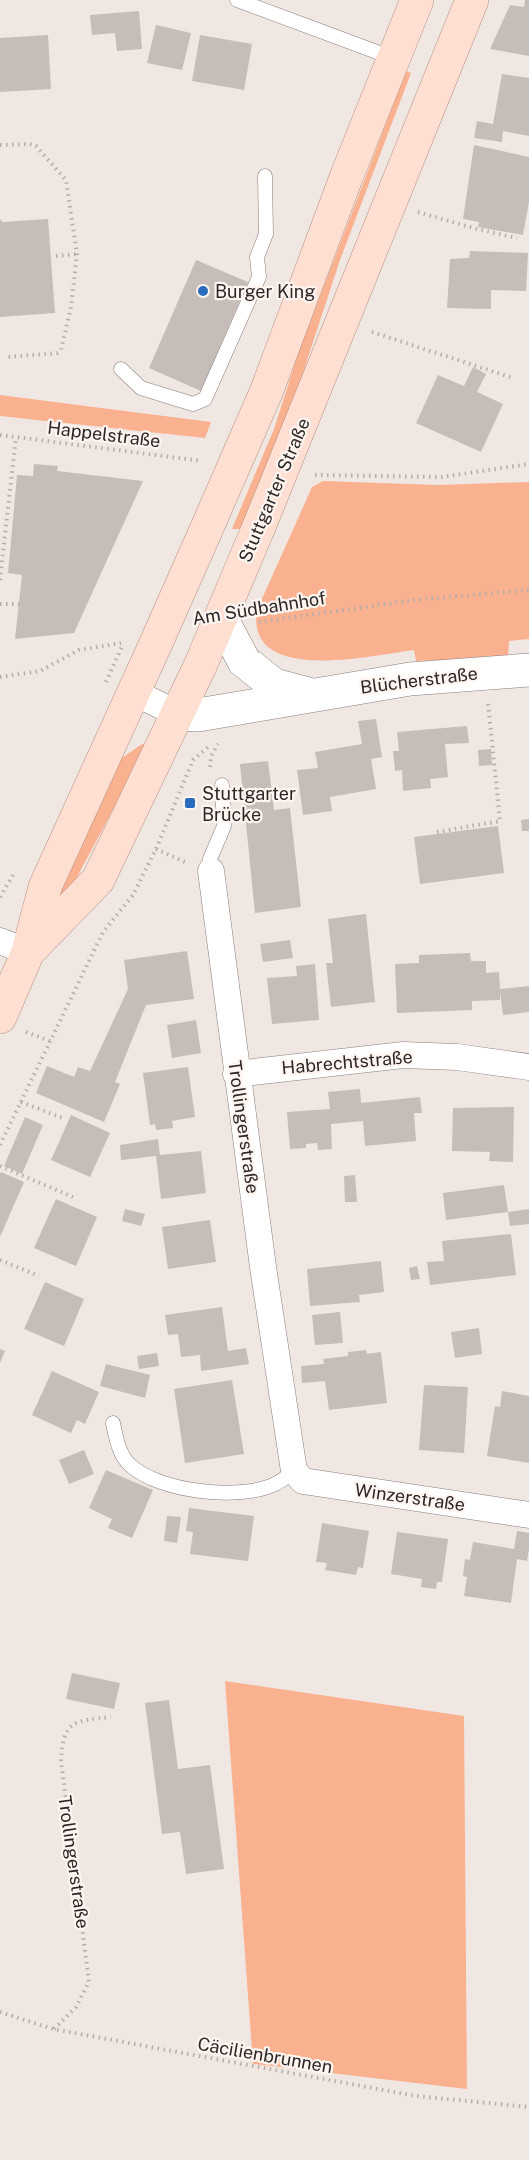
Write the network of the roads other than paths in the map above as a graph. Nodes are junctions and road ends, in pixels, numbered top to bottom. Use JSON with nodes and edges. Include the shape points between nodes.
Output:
{"nodes":[{"id":1,"x":237,"y":0,"type":"edge"},
{"id":2,"x":417,"y":0,"type":"edge"},
{"id":3,"x":472,"y":0,"type":"edge"},
{"id":4,"x":393,"y":58,"type":"junction"},
{"id":5,"x":265,"y":176,"type":"dead end"},
{"id":6,"x":121,"y":369,"type":"dead end"},
{"id":7,"x":235,"y":620,"type":"junction"},
{"id":8,"x":529,"y":670,"type":"edge"},
{"id":9,"x":136,"y":686,"type":"junction"},
{"id":10,"x":310,"y":695,"type":"junction"},
{"id":11,"x":178,"y":714,"type":"junction"},
{"id":12,"x":222,"y":785,"type":"road end"},
{"id":13,"x":211,"y":871,"type":"joint"},
{"id":14,"x":14,"y":946,"type":"edge"},
{"id":15,"x":0,"y":1017,"type":"edge"},
{"id":16,"x":529,"y":1067,"type":"edge"},
{"id":17,"x":236,"y":1074,"type":"junction"},
{"id":18,"x":113,"y":1424,"type":"dead end"},
{"id":19,"x":294,"y":1471,"type":"junction"},
{"id":20,"x":529,"y":1515,"type":"edge"}],
"edges":[{"from":1,"to":4,"type":"lane"},
{"from":2,"to":4,"type":"main road","name":"Stuttgarter Straße"},
{"from":3,"to":7,"type":"main road","name":"Stuttgarter Straße","bridge":true,"via":[[389,201],[343,322],[292,477]]},
{"from":4,"to":9,"type":"main road","name":"Stuttgarter Straße","bridge":true,"via":[[267,390],[217,466]]},
{"from":5,"to":6,"type":"lane","via":[[266,234],[257,257],[259,277],[205,399],[193,404],[141,387]]},
{"from":7,"to":10,"type":"street","name":"Blücherstraße","bridge":true,"via":[[244,661],[274,685]]},
{"from":7,"to":11,"type":"main road","name":"Stuttgarter Straße","bridge":true,"via":[[194,678]]},
{"from":8,"to":10,"type":"street","name":"Blücherstraße","via":[[410,679]]},
{"from":9,"to":11,"type":"street","name":"Blücherstraße"},
{"from":9,"to":14,"type":"main road","name":"Stuttgarter Straße"},
{"from":10,"to":11,"type":"street","name":"Blücherstraße","via":[[224,723]]},
{"from":11,"to":14,"type":"main road","name":"Stuttgarter Straße","via":[[98,880]]},
{"from":12,"to":13,"type":"lane","name":"Trollingerstraße","via":[[224,826],[210,859]]},
{"from":13,"to":17,"type":"street","name":"Trollingerstraße"},
{"from":14,"to":15,"type":"main road","name":"Stuttgarter Straße"},
{"from":16,"to":17,"type":"street","name":"Habrechtstraße","via":[[404,1054]]},
{"from":17,"to":19,"type":"street","name":"Trollingerstraße"},
{"from":18,"to":19,"type":"lane","via":[[118,1445],[129,1464],[149,1479],[175,1488],[231,1492],[262,1488]]},
{"from":19,"to":20,"type":"street","name":"Winzerstraße","via":[[303,1481]]}]}
